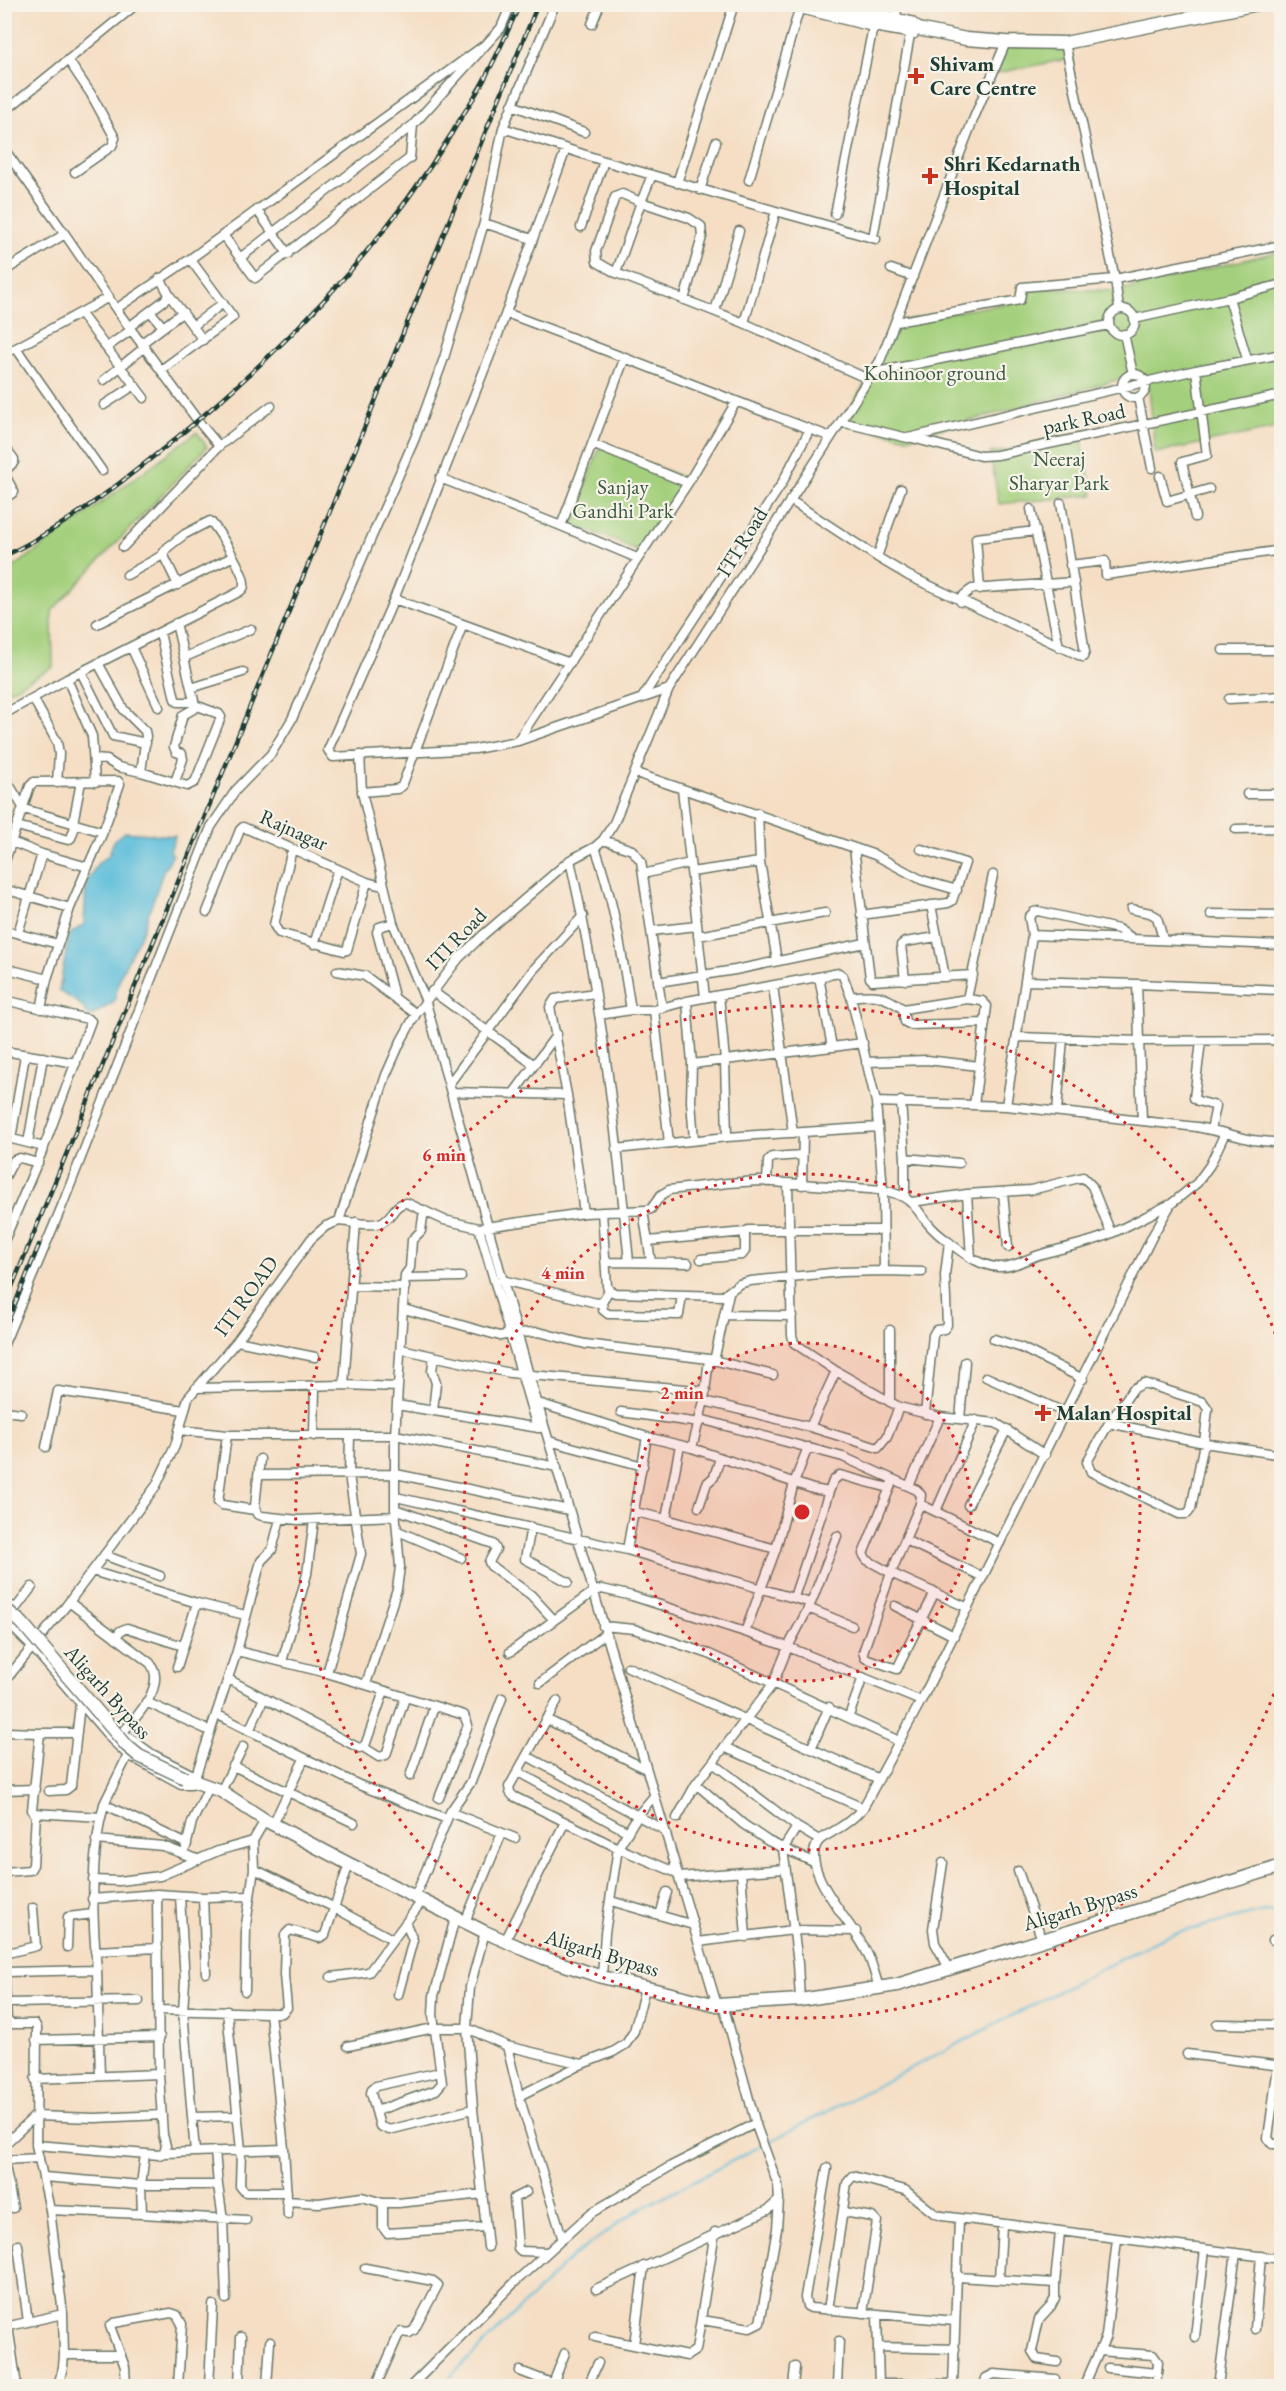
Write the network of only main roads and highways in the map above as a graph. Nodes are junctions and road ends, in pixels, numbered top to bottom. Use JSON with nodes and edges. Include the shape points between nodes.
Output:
{"nodes":[{"id":1,"x":817,"y":4,"type":"edge"},
{"id":2,"x":1258,"y":4,"type":"edge"},
{"id":3,"x":4,"y":1608,"type":"edge"},
{"id":4,"x":1281,"y":1866,"type":"edge"}],
"edges":[{"from":1,"to":2,"type":"main road","via":[[966,39],[1065,43]]},
{"from":3,"to":4,"type":"main road","name":"Aligarh Bypass","bridge":true,"via":[[22,1623],[139,1756],[215,1789],[349,1864],[544,1959],[720,2005],[800,2000],[879,1988]]}]}
